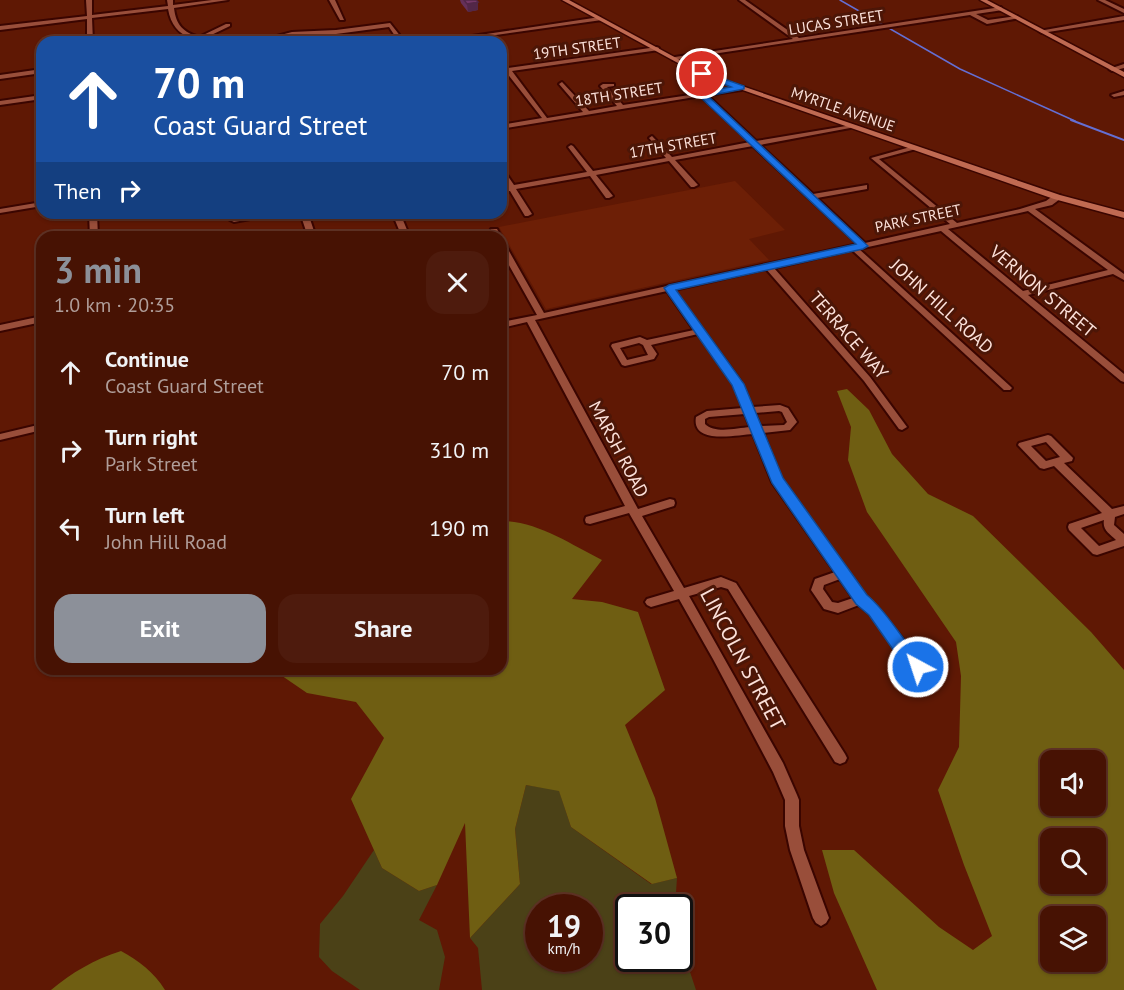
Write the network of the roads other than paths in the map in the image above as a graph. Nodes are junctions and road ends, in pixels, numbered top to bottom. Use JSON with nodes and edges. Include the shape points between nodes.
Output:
{"nodes":[{"id":1,"x":89,"y":0,"type":"edge"},
{"id":2,"x":225,"y":0,"type":"edge"},
{"id":3,"x":332,"y":0,"type":"edge"},
{"id":4,"x":565,"y":0,"type":"edge"},
{"id":5,"x":742,"y":0,"type":"edge"},
{"id":6,"x":983,"y":0,"type":"edge"},
{"id":7,"x":1101,"y":0,"type":"edge"},
{"id":8,"x":170,"y":3,"type":"edge"},
{"id":9,"x":1001,"y":9,"type":"junction"},
{"id":10,"x":1124,"y":11,"type":"edge"},
{"id":11,"x":971,"y":14,"type":"junction"},
{"id":12,"x":89,"y":17,"type":"junction"},
{"id":13,"x":1017,"y":18,"type":"junction"},
{"id":14,"x":1124,"y":18,"type":"edge"},
{"id":15,"x":342,"y":19,"type":"dead end"},
{"id":16,"x":600,"y":19,"type":"junction"},
{"id":17,"x":228,"y":25,"type":"dead end"},
{"id":18,"x":0,"y":28,"type":"edge"},
{"id":19,"x":1042,"y":31,"type":"junction"},
{"id":20,"x":90,"y":36,"type":"edge"},
{"id":21,"x":196,"y":36,"type":"edge"},
{"id":22,"x":205,"y":36,"type":"edge"},
{"id":23,"x":283,"y":36,"type":"edge"},
{"id":24,"x":398,"y":36,"type":"edge"},
{"id":25,"x":478,"y":36,"type":"edge"},
{"id":26,"x":798,"y":40,"type":"junction"},
{"id":27,"x":657,"y":49,"type":"junction"},
{"id":28,"x":675,"y":59,"type":"junction"},
{"id":29,"x":1124,"y":66,"type":"edge"},
{"id":30,"x":1112,"y":69,"type":"junction"},
{"id":31,"x":507,"y":70,"type":"edge"},
{"id":32,"x":36,"y":72,"type":"edge"},
{"id":33,"x":507,"y":74,"type":"edge"},
{"id":34,"x":1124,"y":75,"type":"edge"},
{"id":35,"x":0,"y":77,"type":"edge"},
{"id":36,"x":562,"y":84,"type":"dead end"},
{"id":37,"x":612,"y":85,"type":"dead end"},
{"id":38,"x":741,"y":88,"type":"junction"},
{"id":39,"x":1124,"y":93,"type":"edge"},
{"id":40,"x":702,"y":94,"type":"junction"},
{"id":41,"x":1114,"y":94,"type":"dead end"},
{"id":42,"x":36,"y":98,"type":"edge"},
{"id":43,"x":0,"y":103,"type":"edge"},
{"id":44,"x":621,"y":107,"type":"junction"},
{"id":45,"x":587,"y":113,"type":"junction"},
{"id":46,"x":546,"y":120,"type":"junction"},
{"id":47,"x":507,"y":126,"type":"edge"},
{"id":48,"x":850,"y":126,"type":"junction"},
{"id":49,"x":651,"y":138,"type":"dead end"},
{"id":50,"x":753,"y":144,"type":"junction"},
{"id":51,"x":571,"y":147,"type":"dead end"},
{"id":52,"x":914,"y":148,"type":"junction"},
{"id":53,"x":670,"y":159,"type":"junction"},
{"id":54,"x":592,"y":173,"type":"junction"},
{"id":55,"x":507,"y":180,"type":"edge"},
{"id":56,"x":694,"y":185,"type":"dead end"},
{"id":57,"x":864,"y":187,"type":"dead end"},
{"id":58,"x":512,"y":188,"type":"junction"},
{"id":59,"x":507,"y":189,"type":"edge"},
{"id":60,"x":609,"y":196,"type":"dead end"},
{"id":61,"x":811,"y":197,"type":"junction"},
{"id":62,"x":1058,"y":197,"type":"junction"},
{"id":63,"x":36,"y":205,"type":"edge"},
{"id":64,"x":1030,"y":208,"type":"junction"},
{"id":65,"x":0,"y":211,"type":"edge"},
{"id":66,"x":528,"y":214,"type":"dead end"},
{"id":67,"x":1124,"y":215,"type":"edge"},
{"id":68,"x":239,"y":219,"type":"edge"},
{"id":69,"x":234,"y":220,"type":"dead end"},
{"id":70,"x":955,"y":225,"type":"junction"},
{"id":71,"x":942,"y":228,"type":"junction"},
{"id":72,"x":859,"y":247,"type":"junction"},
{"id":73,"x":507,"y":255,"type":"edge"},
{"id":74,"x":768,"y":266,"type":"junction"},
{"id":75,"x":1114,"y":270,"type":"junction"},
{"id":76,"x":1124,"y":278,"type":"edge"},
{"id":77,"x":669,"y":288,"type":"junction"},
{"id":78,"x":1021,"y":294,"type":"junction"},
{"id":79,"x":542,"y":316,"type":"junction"},
{"id":80,"x":530,"y":319,"type":"junction"},
{"id":81,"x":36,"y":320,"type":"edge"},
{"id":82,"x":507,"y":324,"type":"edge"},
{"id":83,"x":0,"y":328,"type":"edge"},
{"id":84,"x":700,"y":331,"type":"junction"},
{"id":85,"x":646,"y":343,"type":"dead end"},
{"id":86,"x":1122,"y":376,"type":"edge"},
{"id":87,"x":1007,"y":388,"type":"dead end"},
{"id":88,"x":749,"y":411,"type":"junction"},
{"id":89,"x":902,"y":427,"type":"dead end"},
{"id":90,"x":36,"y":429,"type":"edge"},
{"id":91,"x":756,"y":431,"type":"junction"},
{"id":92,"x":0,"y":437,"type":"edge"},
{"id":93,"x":1057,"y":462,"type":"dead end"},
{"id":94,"x":670,"y":503,"type":"dead end"},
{"id":95,"x":1124,"y":510,"type":"edge"},
{"id":96,"x":634,"y":511,"type":"junction"},
{"id":97,"x":1110,"y":514,"type":"junction"},
{"id":98,"x":590,"y":520,"type":"dead end"},
{"id":99,"x":1124,"y":542,"type":"edge"},
{"id":100,"x":842,"y":574,"type":"junction"},
{"id":101,"x":681,"y":592,"type":"junction"},
{"id":102,"x":861,"y":600,"type":"junction"},
{"id":103,"x":651,"y":602,"type":"dead end"},
{"id":104,"x":918,"y":667,"type":"dead end"},
{"id":105,"x":840,"y":758,"type":"dead end"},
{"id":106,"x":821,"y":918,"type":"dead end"}],
"edges":[{"from":1,"to":12,"type":"street"},
{"from":2,"to":8,"type":"street"},
{"from":3,"to":15,"type":"street"},
{"from":4,"to":16,"type":"main road","name":"MYRTLE AVENUE"},
{"from":5,"to":26,"type":"street"},
{"from":6,"to":9,"type":"main road"},
{"from":7,"to":10,"type":"street"},
{"from":8,"to":12,"type":"street"},
{"from":8,"to":21,"type":"street","via":[[178,28]]},
{"from":9,"to":11,"type":"street","name":"LUCAS STREET"},
{"from":9,"to":13,"type":"main road"},
{"from":11,"to":13,"type":"street","via":[[987,22]]},
{"from":11,"to":26,"type":"street","name":"LUCAS STREET"},
{"from":12,"to":18,"type":"street"},
{"from":12,"to":20,"type":"street"},
{"from":13,"to":19,"type":"main road"},
{"from":14,"to":19,"type":"street"},
{"from":16,"to":25,"type":"street"},
{"from":16,"to":27,"type":"main road","name":"MYRTLE AVENUE"},
{"from":17,"to":22,"type":"street"},
{"from":19,"to":30,"type":"main road"},
{"from":23,"to":24,"type":"street","via":[[392,26]]},
{"from":26,"to":28,"type":"street","name":"LUCAS STREET"},
{"from":27,"to":28,"type":"main road","name":"MYRTLE AVENUE"},
{"from":27,"to":31,"type":"street","name":"19TH STREET"},
{"from":28,"to":38,"type":"main road","name":"MYRTLE AVENUE"},
{"from":29,"to":30,"type":"street"},
{"from":30,"to":34,"type":"main road"},
{"from":32,"to":35,"type":"street"},
{"from":33,"to":46,"type":"street"},
{"from":36,"to":45,"type":"street"},
{"from":37,"to":44,"type":"street","via":[[603,86]]},
{"from":38,"to":40,"type":"street","name":"18TH STREET"},
{"from":38,"to":48,"type":"main road","name":"MYRTLE AVENUE"},
{"from":39,"to":41,"type":"street"},
{"from":40,"to":44,"type":"street","name":"18TH STREET"},
{"from":40,"to":50,"type":"street","name":"JOHN HILL ROAD"},
{"from":42,"to":43,"type":"street"},
{"from":44,"to":45,"type":"street","name":"18TH STREET"},
{"from":45,"to":46,"type":"street","name":"18TH STREET"},
{"from":46,"to":47,"type":"street","name":"18TH STREET"},
{"from":48,"to":50,"type":"street","name":"17TH STREET"},
{"from":48,"to":52,"type":"main road","name":"MYRTLE AVENUE"},
{"from":49,"to":53,"type":"street"},
{"from":50,"to":53,"type":"street","name":"17TH STREET"},
{"from":50,"to":61,"type":"street","name":"JOHN HILL ROAD"},
{"from":51,"to":54,"type":"street"},
{"from":52,"to":62,"type":"main road","name":"MYRTLE AVENUE"},
{"from":52,"to":70,"type":"street","via":[[874,158]]},
{"from":53,"to":54,"type":"street","name":"17TH STREET"},
{"from":53,"to":56,"type":"street"},
{"from":54,"to":58,"type":"street","name":"17TH STREET"},
{"from":54,"to":60,"type":"street"},
{"from":55,"to":58,"type":"street"},
{"from":57,"to":61,"type":"street"},
{"from":58,"to":59,"type":"street","name":"17TH STREET"},
{"from":58,"to":66,"type":"street"},
{"from":61,"to":72,"type":"street","name":"JOHN HILL ROAD"},
{"from":62,"to":64,"type":"street","name":"PARK STREET"},
{"from":62,"to":67,"type":"main road","name":"MYRTLE AVENUE"},
{"from":63,"to":65,"type":"street"},
{"from":64,"to":70,"type":"street","name":"PARK STREET"},
{"from":64,"to":75,"type":"street"},
{"from":68,"to":69,"type":"street"},
{"from":70,"to":71,"type":"street","name":"PARK STREET"},
{"from":71,"to":72,"type":"street","name":"PARK STREET"},
{"from":71,"to":78,"type":"street","name":"VERNON STREET"},
{"from":72,"to":74,"type":"street","name":"PARK STREET"},
{"from":72,"to":87,"type":"street","name":"JOHN HILL ROAD"},
{"from":73,"to":79,"type":"street"},
{"from":74,"to":77,"type":"street","name":"PARK STREET"},
{"from":74,"to":89,"type":"street","name":"TERRACE WAY","via":[[867,379]]},
{"from":75,"to":76,"type":"street"},
{"from":75,"to":78,"type":"street"},
{"from":77,"to":79,"type":"street","name":"PARK STREET"},
{"from":77,"to":84,"type":"street"},
{"from":78,"to":86,"type":"street","name":"VERNON STREET"},
{"from":79,"to":80,"type":"street","name":"PARK STREET"},
{"from":80,"to":82,"type":"street","name":"PARK STREET"},
{"from":80,"to":96,"type":"street","name":"MARSH ROAD"},
{"from":81,"to":83,"type":"street"},
{"from":84,"to":85,"type":"street"},
{"from":84,"to":88,"type":"street","via":[[738,384]]},
{"from":88,"to":91,"type":"street"},
{"from":88,"to":91,"type":"street","via":[[780,408],[792,422],[787,428]]},
{"from":88,"to":91,"type":"street","via":[[707,414],[701,417],[701,428],[715,433]]},
{"from":90,"to":92,"type":"street"},
{"from":91,"to":100,"type":"street","via":[[773,473]]},
{"from":93,"to":97,"type":"street"},
{"from":94,"to":96,"type":"street"},
{"from":95,"to":97,"type":"street"},
{"from":96,"to":98,"type":"street"},
{"from":96,"to":101,"type":"street","name":"MARSH ROAD"},
{"from":97,"to":99,"type":"street","via":[[1108,526]]},
{"from":97,"to":99,"type":"street","via":[[1073,527],[1097,551]]},
{"from":100,"to":102,"type":"street"},
{"from":100,"to":102,"type":"street","via":[[819,582],[817,590],[828,606],[838,608]]},
{"from":101,"to":103,"type":"street"},
{"from":101,"to":105,"type":"street","name":"LINCOLN STREET","via":[[721,582],[732,586]]},
{"from":101,"to":106,"type":"street","name":"LINCOLN STREET","via":[[792,800],[797,850]]},
{"from":102,"to":104,"type":"street"}]}
